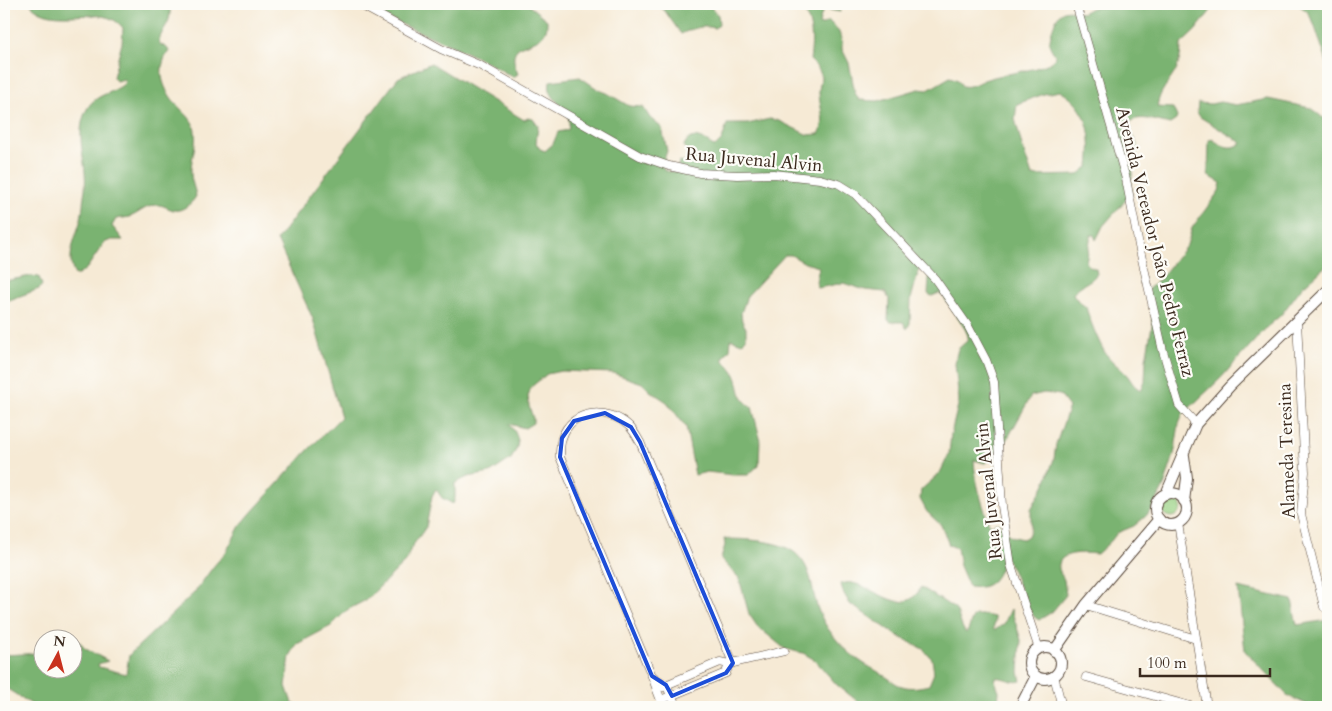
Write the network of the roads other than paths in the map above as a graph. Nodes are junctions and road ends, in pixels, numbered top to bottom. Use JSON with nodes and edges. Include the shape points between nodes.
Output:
{"nodes":[{"id":1,"x":359,"y":4,"type":"edge"},
{"id":2,"x":1076,"y":4,"type":"edge"},
{"id":3,"x":1328,"y":290,"type":"edge"},
{"id":4,"x":1297,"y":322,"type":"junction"},
{"id":5,"x":1196,"y":424,"type":"junction"},
{"id":6,"x":1184,"y":456,"type":"junction"},
{"id":7,"x":1166,"y":494,"type":"junction"},
{"id":8,"x":1184,"y":501,"type":"junction"},
{"id":9,"x":1159,"y":519,"type":"junction"},
{"id":10,"x":1178,"y":523,"type":"junction"},
{"id":11,"x":1086,"y":605,"type":"junction"},
{"id":12,"x":1324,"y":607,"type":"dead end"},
{"id":13,"x":1196,"y":639,"type":"junction"},
{"id":14,"x":1039,"y":649,"type":"junction"},
{"id":15,"x":784,"y":651,"type":"dead end"},
{"id":16,"x":1054,"y":651,"type":"junction"},
{"id":17,"x":731,"y":664,"type":"junction"},
{"id":18,"x":652,"y":676,"type":"junction"},
{"id":19,"x":1036,"y":676,"type":"junction"},
{"id":20,"x":1054,"y":676,"type":"junction"},
{"id":21,"x":1086,"y":677,"type":"dead end"},
{"id":22,"x":666,"y":685,"type":"junction"},
{"id":23,"x":656,"y":690,"type":"junction"},
{"id":24,"x":672,"y":696,"type":"junction"},
{"id":25,"x":662,"y":704,"type":"edge"},
{"id":26,"x":677,"y":707,"type":"edge"},
{"id":27,"x":1020,"y":707,"type":"edge"},
{"id":28,"x":1062,"y":707,"type":"edge"},
{"id":29,"x":1194,"y":707,"type":"edge"},
{"id":30,"x":1207,"y":707,"type":"edge"}],
"edges":[{"from":1,"to":14,"type":"street","name":"Rua Juvenal Alvin","via":[[441,49],[481,66],[648,158],[700,172],[820,179],[839,184],[855,194],[935,279],[968,326],[986,360],[994,382],[1002,506],[1011,565]]},
{"from":2,"to":5,"type":"street","name":"Avenida Vereador João Pedro Ferraz","via":[[1126,179],[1163,350],[1179,405]]},
{"from":3,"to":4,"type":"main road"},
{"from":4,"to":5,"type":"main road","via":[[1230,386]]},
{"from":4,"to":12,"type":"street","name":"Alameda Teresina","via":[[1305,472],[1301,514]]},
{"from":5,"to":6,"type":"main road"},
{"from":6,"to":7,"type":"main road"},
{"from":6,"to":8,"type":"main road","via":[[1187,478]]},
{"from":7,"to":8,"type":"main road","via":[[1176,494]]},
{"from":7,"to":9,"type":"main road","via":[[1156,505]]},
{"from":8,"to":10,"type":"main road","via":[[1187,511]]},
{"from":9,"to":10,"type":"main road","via":[[1168,524]]},
{"from":9,"to":11,"type":"main road"},
{"from":10,"to":13,"type":"street"},
{"from":11,"to":13,"type":"street"},
{"from":11,"to":16,"type":"main road"},
{"from":13,"to":30,"type":"street"},
{"from":14,"to":16,"type":"main road"},
{"from":14,"to":19,"type":"main road","via":[[1030,661]]},
{"from":15,"to":17,"type":"street"},
{"from":16,"to":20,"type":"main road","via":[[1061,663]]},
{"from":17,"to":18,"type":"street","via":[[640,442],[631,427],[618,418],[595,413],[583,416],[566,429],[560,457]]},
{"from":17,"to":22,"type":"street","via":[[720,662]]},
{"from":17,"to":24,"type":"street","via":[[726,673]]},
{"from":18,"to":22,"type":"street"},
{"from":18,"to":23,"type":"street"},
{"from":19,"to":20,"type":"main road","via":[[1045,679]]},
{"from":19,"to":27,"type":"main road"},
{"from":20,"to":28,"type":"street"},
{"from":21,"to":29,"type":"street"},
{"from":22,"to":23,"type":"street"},
{"from":22,"to":24,"type":"street"},
{"from":23,"to":25,"type":"street"},
{"from":24,"to":25,"type":"street"},
{"from":24,"to":26,"type":"street"}]}
